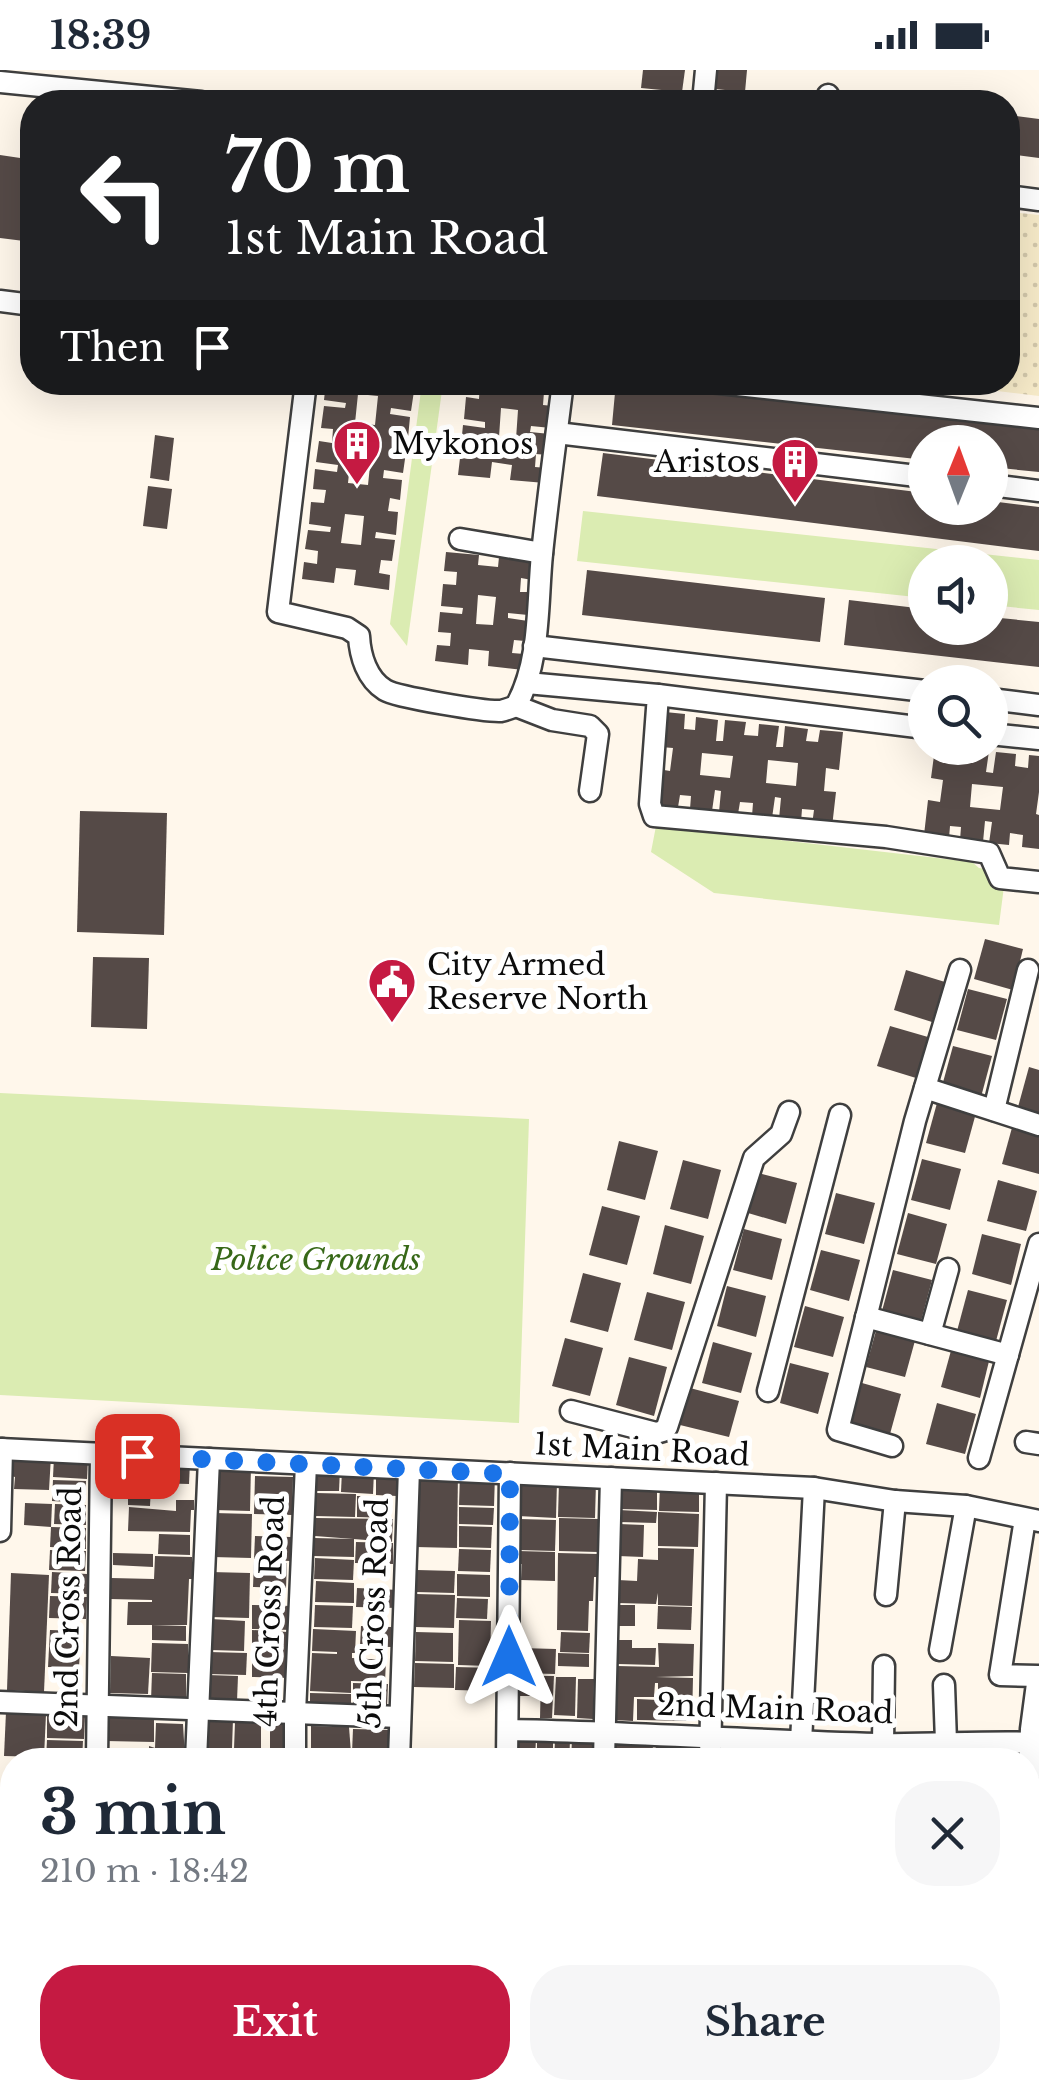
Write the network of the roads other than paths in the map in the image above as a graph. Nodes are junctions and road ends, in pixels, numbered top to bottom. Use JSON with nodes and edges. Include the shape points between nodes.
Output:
{"nodes":[{"id":1,"x":0,"y":82,"type":"edge"},
{"id":2,"x":80,"y":90,"type":"edge"},
{"id":3,"x":304,"y":395,"type":"edge"},
{"id":4,"x":561,"y":395,"type":"edge"},
{"id":5,"x":829,"y":395,"type":"edge"},
{"id":6,"x":1039,"y":418,"type":"edge"},
{"id":7,"x":557,"y":433,"type":"junction"},
{"id":8,"x":908,"y":475,"type":"edge"},
{"id":9,"x":1008,"y":487,"type":"edge"},
{"id":10,"x":1039,"y":491,"type":"edge"},
{"id":11,"x":460,"y":539,"type":"dead end"},
{"id":12,"x":542,"y":552,"type":"junction"},
{"id":13,"x":534,"y":646,"type":"junction"},
{"id":14,"x":527,"y":683,"type":"junction"},
{"id":15,"x":908,"y":690,"type":"edge"},
{"id":16,"x":658,"y":695,"type":"junction"},
{"id":17,"x":1008,"y":701,"type":"edge"},
{"id":18,"x":1039,"y":704,"type":"edge"},
{"id":19,"x":516,"y":706,"type":"junction"},
{"id":20,"x":908,"y":726,"type":"edge"},
{"id":21,"x":1008,"y":736,"type":"edge"},
{"id":22,"x":1039,"y":739,"type":"edge"},
{"id":23,"x":590,"y":791,"type":"dead end"},
{"id":24,"x":1039,"y":882,"type":"edge"},
{"id":25,"x":960,"y":970,"type":"dead end"},
{"id":26,"x":1028,"y":970,"type":"dead end"},
{"id":27,"x":925,"y":1088,"type":"junction"},
{"id":28,"x":994,"y":1110,"type":"junction"},
{"id":29,"x":788,"y":1112,"type":"dead end"},
{"id":30,"x":840,"y":1115,"type":"dead end"},
{"id":31,"x":1039,"y":1125,"type":"edge"},
{"id":32,"x":1039,"y":1244,"type":"edge"},
{"id":33,"x":948,"y":1270,"type":"dead end"},
{"id":34,"x":866,"y":1317,"type":"junction"},
{"id":35,"x":930,"y":1334,"type":"junction"},
{"id":36,"x":1008,"y":1355,"type":"junction"},
{"id":37,"x":768,"y":1391,"type":"dead end"},
{"id":38,"x":570,"y":1410,"type":"dead end"},
{"id":39,"x":892,"y":1446,"type":"dead end"},
{"id":40,"x":1,"y":1449,"type":"edge"},
{"id":41,"x":101,"y":1454,"type":"junction"},
{"id":42,"x":979,"y":1458,"type":"dead end"},
{"id":43,"x":210,"y":1459,"type":"junction"},
{"id":44,"x":306,"y":1464,"type":"junction"},
{"id":45,"x":409,"y":1468,"type":"junction"},
{"id":46,"x":510,"y":1474,"type":"junction"},
{"id":47,"x":611,"y":1478,"type":"junction"},
{"id":48,"x":716,"y":1483,"type":"junction"},
{"id":49,"x":814,"y":1488,"type":"junction"},
{"id":50,"x":895,"y":1501,"type":"junction"},
{"id":51,"x":966,"y":1506,"type":"junction"},
{"id":52,"x":1032,"y":1520,"type":"edge"},
{"id":53,"x":0,"y":1531,"type":"edge"},
{"id":54,"x":886,"y":1595,"type":"dead end"},
{"id":55,"x":940,"y":1650,"type":"dead end"},
{"id":56,"x":884,"y":1666,"type":"dead end"},
{"id":57,"x":944,"y":1685,"type":"dead end"},
{"id":58,"x":0,"y":1702,"type":"edge"},
{"id":59,"x":98,"y":1706,"type":"junction"},
{"id":60,"x":197,"y":1710,"type":"junction"},
{"id":61,"x":295,"y":1713,"type":"junction"},
{"id":62,"x":400,"y":1717,"type":"junction"},
{"id":63,"x":508,"y":1730,"type":"junction"},
{"id":64,"x":604,"y":1731,"type":"junction"},
{"id":65,"x":710,"y":1738,"type":"junction"},
{"id":66,"x":801,"y":1742,"type":"junction"},
{"id":67,"x":946,"y":1742,"type":"junction"},
{"id":68,"x":1034,"y":1743,"type":"edge"},
{"id":69,"x":883,"y":1744,"type":"junction"},
{"id":70,"x":97,"y":1748,"type":"edge"},
{"id":71,"x":196,"y":1748,"type":"edge"},
{"id":72,"x":295,"y":1748,"type":"edge"},
{"id":73,"x":400,"y":1748,"type":"edge"},
{"id":74,"x":508,"y":1748,"type":"edge"},
{"id":75,"x":604,"y":1748,"type":"edge"},
{"id":76,"x":710,"y":1748,"type":"edge"}],
"edges":[{"from":1,"to":2,"type":"street"},
{"from":3,"to":19,"type":"street","via":[[278,612],[359,636],[374,680],[396,695],[500,711]]},
{"from":4,"to":7,"type":"street"},
{"from":5,"to":6,"type":"street"},
{"from":7,"to":8,"type":"street"},
{"from":7,"to":12,"type":"street"},
{"from":9,"to":10,"type":"street"},
{"from":11,"to":12,"type":"street"},
{"from":12,"to":13,"type":"street"},
{"from":13,"to":14,"type":"street"},
{"from":13,"to":15,"type":"street"},
{"from":14,"to":16,"type":"street"},
{"from":14,"to":19,"type":"street"},
{"from":16,"to":20,"type":"street"},
{"from":16,"to":24,"type":"street","via":[[654,816],[886,837],[988,854],[1000,878]]},
{"from":17,"to":18,"type":"street"},
{"from":19,"to":23,"type":"street","via":[[598,734]]},
{"from":21,"to":22,"type":"street"},
{"from":25,"to":27,"type":"street"},
{"from":26,"to":28,"type":"street"},
{"from":27,"to":28,"type":"street"},
{"from":27,"to":34,"type":"street"},
{"from":28,"to":31,"type":"street"},
{"from":29,"to":38,"type":"street","via":[[780,1134],[754,1158],[667,1426],[656,1433]]},
{"from":30,"to":37,"type":"street"},
{"from":32,"to":36,"type":"street"},
{"from":33,"to":35,"type":"street"},
{"from":34,"to":35,"type":"street"},
{"from":34,"to":39,"type":"street","via":[[838,1430]]},
{"from":35,"to":36,"type":"street"},
{"from":36,"to":42,"type":"street"},
{"from":40,"to":41,"type":"street","name":"1st Main Road"},
{"from":40,"to":53,"type":"street"},
{"from":41,"to":43,"type":"street","name":"1st Main Road"},
{"from":41,"to":59,"type":"street","name":"2nd Cross Road"},
{"from":43,"to":44,"type":"street","name":"1st Main Road"},
{"from":43,"to":60,"type":"street"},
{"from":44,"to":45,"type":"street","name":"1st Main Road"},
{"from":44,"to":61,"type":"street","name":"4th Cross Road"},
{"from":45,"to":46,"type":"street","name":"1st Main Road"},
{"from":45,"to":62,"type":"street","name":"5th Cross Road"},
{"from":46,"to":47,"type":"street","name":"1st Main Road"},
{"from":46,"to":63,"type":"street"},
{"from":47,"to":48,"type":"street","name":"1st Main Road"},
{"from":47,"to":64,"type":"street"},
{"from":48,"to":49,"type":"street","name":"1st Main Road"},
{"from":48,"to":65,"type":"street"},
{"from":49,"to":50,"type":"street","name":"1st Main Road"},
{"from":49,"to":66,"type":"street"},
{"from":50,"to":51,"type":"street","name":"1st Main Road"},
{"from":50,"to":54,"type":"street"},
{"from":51,"to":52,"type":"street","name":"1st Main Road"},
{"from":51,"to":55,"type":"street"},
{"from":52,"to":68,"type":"street","via":[[1000,1675],[1038,1676]]},
{"from":56,"to":69,"type":"street"},
{"from":57,"to":67,"type":"street"},
{"from":58,"to":59,"type":"street"},
{"from":59,"to":60,"type":"street"},
{"from":59,"to":70,"type":"street","name":"2nd Cross Road"},
{"from":60,"to":61,"type":"street"},
{"from":60,"to":71,"type":"street"},
{"from":61,"to":62,"type":"street"},
{"from":61,"to":72,"type":"street","name":"4th Cross Road"},
{"from":62,"to":73,"type":"street","name":"5th Cross Road"},
{"from":63,"to":64,"type":"street","name":"2nd Main Road"},
{"from":63,"to":74,"type":"street"},
{"from":64,"to":65,"type":"street","name":"2nd Main Road"},
{"from":64,"to":75,"type":"street"},
{"from":65,"to":66,"type":"street","name":"2nd Main Road"},
{"from":65,"to":76,"type":"street"},
{"from":66,"to":69,"type":"street","name":"2nd Main Road"},
{"from":67,"to":68,"type":"street","name":"2nd Main Road"},
{"from":67,"to":69,"type":"street","name":"2nd Main Road"}]}
